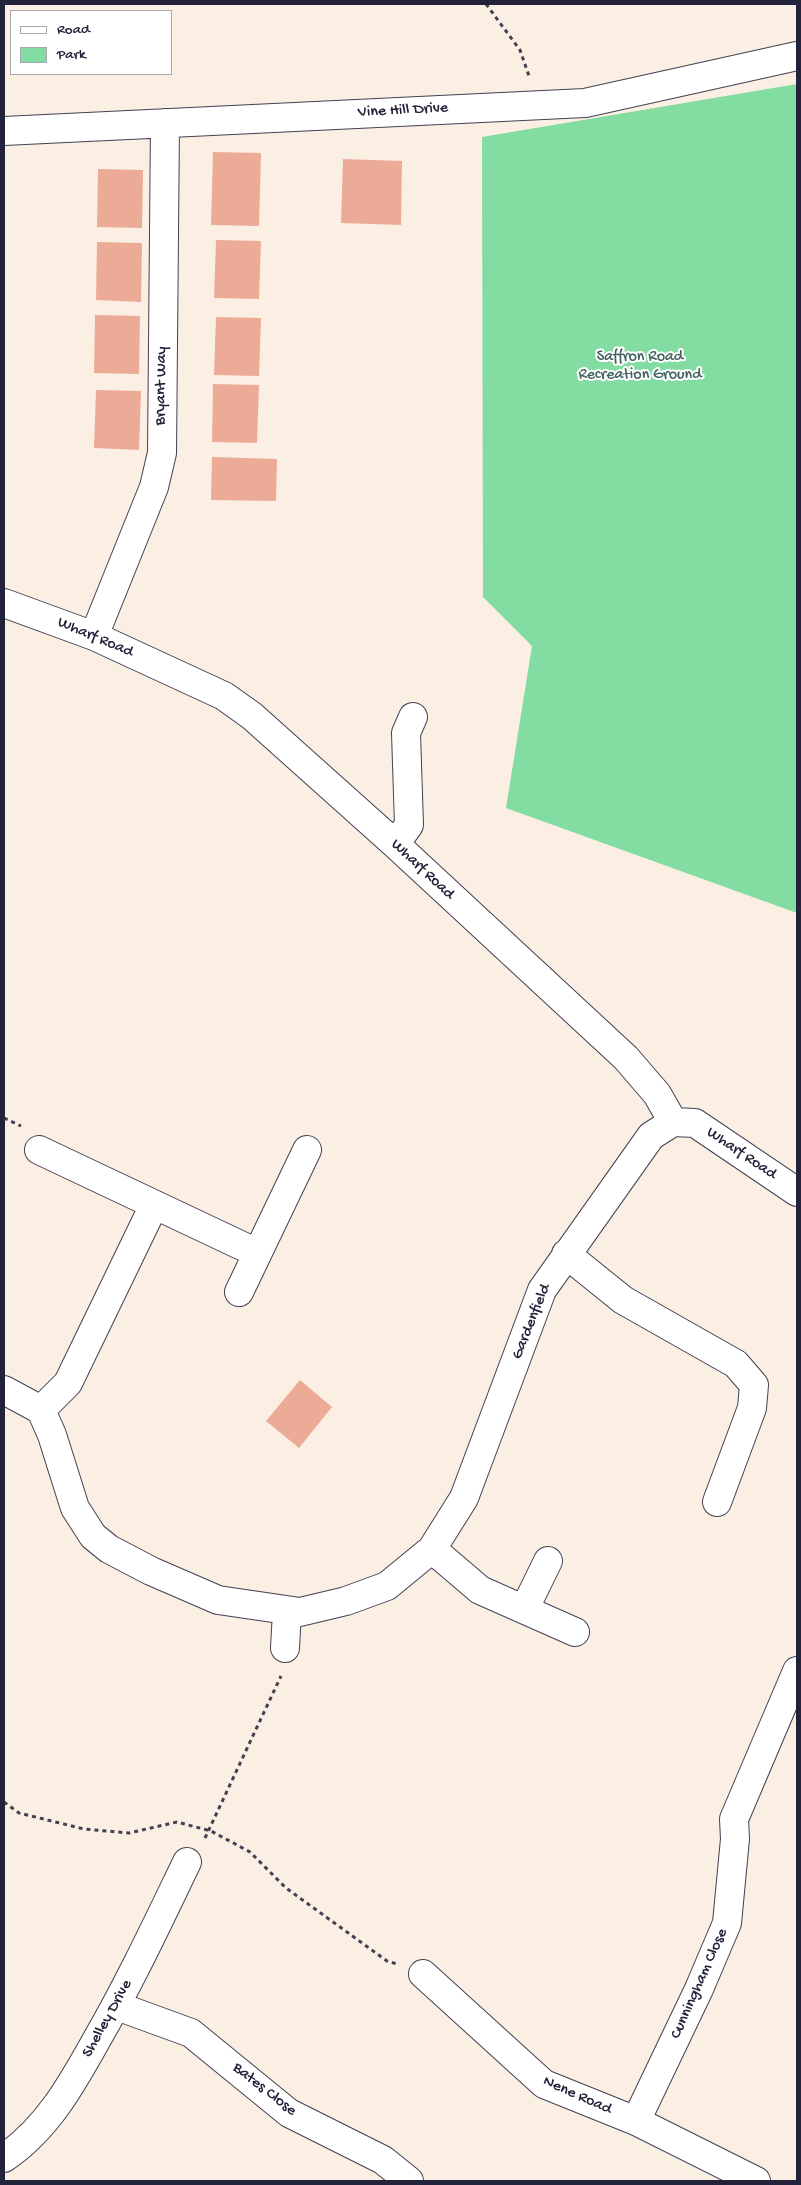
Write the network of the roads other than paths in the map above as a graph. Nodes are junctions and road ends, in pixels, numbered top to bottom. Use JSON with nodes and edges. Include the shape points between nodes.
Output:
{"nodes":[{"id":1,"x":797,"y":56,"type":"edge"},
{"id":2,"x":165,"y":123,"type":"junction"},
{"id":3,"x":4,"y":131,"type":"edge"},
{"id":4,"x":4,"y":603,"type":"edge"},
{"id":5,"x":94,"y":636,"type":"junction"},
{"id":6,"x":413,"y":717,"type":"dead end"},
{"id":7,"x":395,"y":844,"type":"junction"},
{"id":8,"x":674,"y":1122,"type":"junction"},
{"id":9,"x":39,"y":1150,"type":"dead end"},
{"id":10,"x":307,"y":1150,"type":"dead end"},
{"id":11,"x":797,"y":1192,"type":"edge"},
{"id":12,"x":154,"y":1204,"type":"junction"},
{"id":13,"x":257,"y":1253,"type":"junction"},
{"id":14,"x":566,"y":1254,"type":"junction"},
{"id":15,"x":239,"y":1292,"type":"dead end"},
{"id":16,"x":4,"y":1390,"type":"edge"},
{"id":17,"x":40,"y":1410,"type":"junction"},
{"id":18,"x":717,"y":1502,"type":"dead end"},
{"id":19,"x":432,"y":1549,"type":"junction"},
{"id":20,"x":548,"y":1561,"type":"dead end"},
{"id":21,"x":525,"y":1608,"type":"junction"},
{"id":22,"x":287,"y":1611,"type":"junction"},
{"id":23,"x":575,"y":1632,"type":"dead end"},
{"id":24,"x":285,"y":1659,"type":"road end"},
{"id":25,"x":797,"y":1671,"type":"edge"},
{"id":26,"x":187,"y":1862,"type":"road end"},
{"id":27,"x":423,"y":1974,"type":"road end"},
{"id":28,"x":117,"y":2006,"type":"junction"},
{"id":29,"x":636,"y":2121,"type":"junction"},
{"id":30,"x":4,"y":2158,"type":"edge"},
{"id":31,"x":409,"y":2181,"type":"edge"},
{"id":32,"x":756,"y":2181,"type":"edge"}],
"edges":[{"from":1,"to":2,"type":"street","name":"Vine Hill Drive","via":[[585,103]]},
{"from":2,"to":3,"type":"street","name":"Vine Hill Drive"},
{"from":2,"to":5,"type":"street","name":"Bryant Way","via":[[162,453],[154,487]]},
{"from":4,"to":5,"type":"street","name":"Wharf Road"},
{"from":5,"to":7,"type":"street","name":"Wharf Road","via":[[224,696],[252,716]]},
{"from":6,"to":7,"type":"street","via":[[406,733],[409,824]]},
{"from":7,"to":8,"type":"street","name":"Wharf Road","via":[[626,1058],[657,1094]]},
{"from":8,"to":11,"type":"street","name":"Wharf Road","via":[[695,1123]]},
{"from":8,"to":14,"type":"street","name":"Gardenfield","via":[[652,1136]]},
{"from":9,"to":12,"type":"street"},
{"from":10,"to":13,"type":"street"},
{"from":12,"to":13,"type":"street"},
{"from":12,"to":17,"type":"street","via":[[68,1383]]},
{"from":13,"to":15,"type":"street"},
{"from":14,"to":18,"type":"street","via":[[623,1300],[736,1364],[754,1385],[752,1408]]},
{"from":14,"to":19,"type":"street","name":"Gardenfield","via":[[542,1290],[464,1498]]},
{"from":16,"to":17,"type":"street"},
{"from":17,"to":22,"type":"street","name":"Gardenfield","via":[[52,1435],[75,1508],[93,1536],[151,1571],[218,1600]]},
{"from":19,"to":21,"type":"street","via":[[480,1590]]},
{"from":19,"to":22,"type":"street","name":"Gardenfield","via":[[387,1586],[336,1603],[300,1612]]},
{"from":20,"to":21,"type":"street"},
{"from":21,"to":23,"type":"street"},
{"from":22,"to":24,"type":"street"},
{"from":25,"to":29,"type":"street","name":"Cunningham Close","via":[[734,1819],[727,1923]]},
{"from":26,"to":28,"type":"street","name":"Shelley Drive"},
{"from":27,"to":29,"type":"street","name":"Nene Road","via":[[544,2084]]},
{"from":28,"to":30,"type":"street","name":"Shelley Drive","via":[[65,2097]]},
{"from":28,"to":31,"type":"street","name":"Bates Close","via":[[192,2033],[289,2113],[383,2160]]},
{"from":29,"to":32,"type":"street","name":"Nene Road"}]}
